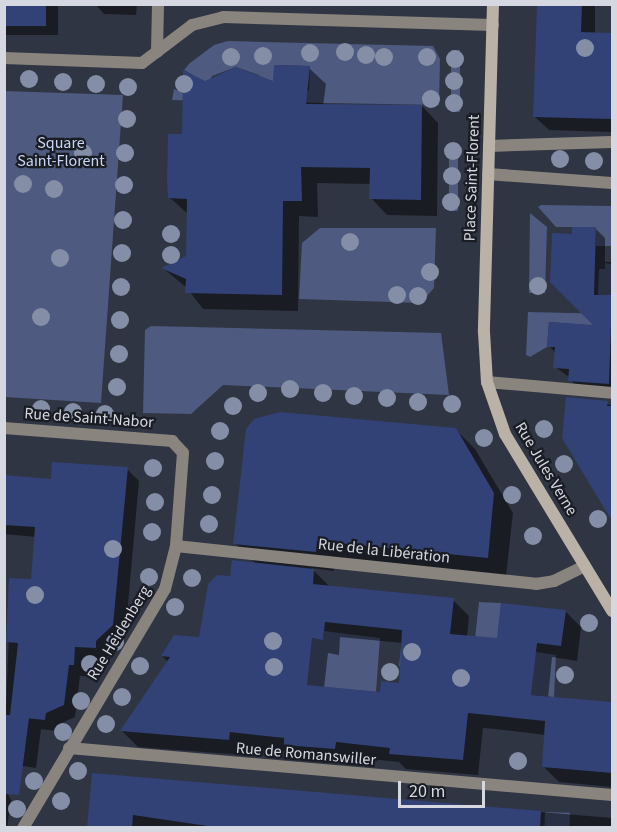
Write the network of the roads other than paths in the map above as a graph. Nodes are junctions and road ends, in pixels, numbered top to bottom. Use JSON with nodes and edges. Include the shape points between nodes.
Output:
{"nodes":[{"id":1,"x":158,"y":4,"type":"edge"},
{"id":2,"x":493,"y":4,"type":"edge"},
{"id":3,"x":493,"y":24,"type":"junction"},
{"id":4,"x":157,"y":52,"type":"junction"},
{"id":5,"x":4,"y":58,"type":"edge"},
{"id":6,"x":612,"y":142,"type":"edge"},
{"id":7,"x":489,"y":146,"type":"junction"},
{"id":8,"x":488,"y":174,"type":"junction"},
{"id":9,"x":612,"y":183,"type":"edge"},
{"id":10,"x":484,"y":332,"type":"joint"},
{"id":11,"x":487,"y":382,"type":"junction"},
{"id":12,"x":612,"y":393,"type":"edge"},
{"id":13,"x":4,"y":428,"type":"edge"},
{"id":14,"x":171,"y":441,"type":"joint"},
{"id":15,"x":176,"y":546,"type":"junction"},
{"id":16,"x":585,"y":566,"type":"junction"},
{"id":17,"x":612,"y":611,"type":"edge"},
{"id":18,"x":69,"y":748,"type":"junction"},
{"id":19,"x":612,"y":795,"type":"edge"},
{"id":20,"x":23,"y":828,"type":"edge"}],
"edges":[{"from":1,"to":4,"type":"street"},
{"from":2,"to":3,"type":"main road","name":"Place Saint-Florent"},
{"from":3,"to":4,"type":"street","via":[[223,17],[192,25]]},
{"from":3,"to":7,"type":"main road","name":"Place Saint-Florent"},
{"from":4,"to":5,"type":"street","via":[[148,60],[134,63]]},
{"from":6,"to":7,"type":"street"},
{"from":7,"to":8,"type":"main road","name":"Place Saint-Florent"},
{"from":8,"to":9,"type":"street"},
{"from":8,"to":10,"type":"main road","name":"Place Saint-Florent"},
{"from":10,"to":11,"type":"main road","name":"Rue Jules Verne"},
{"from":11,"to":12,"type":"street"},
{"from":11,"to":16,"type":"main road","name":"Rue Jules Verne","via":[[505,434]]},
{"from":13,"to":14,"type":"street","name":"Rue de Saint-Nabor"},
{"from":14,"to":15,"type":"street","name":"Rue Heidenberg","via":[[183,453]]},
{"from":15,"to":16,"type":"street","name":"Rue de la Libération","via":[[536,584],[554,581]]},
{"from":15,"to":18,"type":"street","name":"Rue Heidenberg","via":[[171,570],[153,613]]},
{"from":16,"to":17,"type":"main road","name":"Rue Jules Verne"},
{"from":18,"to":19,"type":"street","name":"Rue de Romanswiller"},
{"from":18,"to":20,"type":"street","name":"Rue Heidenberg"}]}
